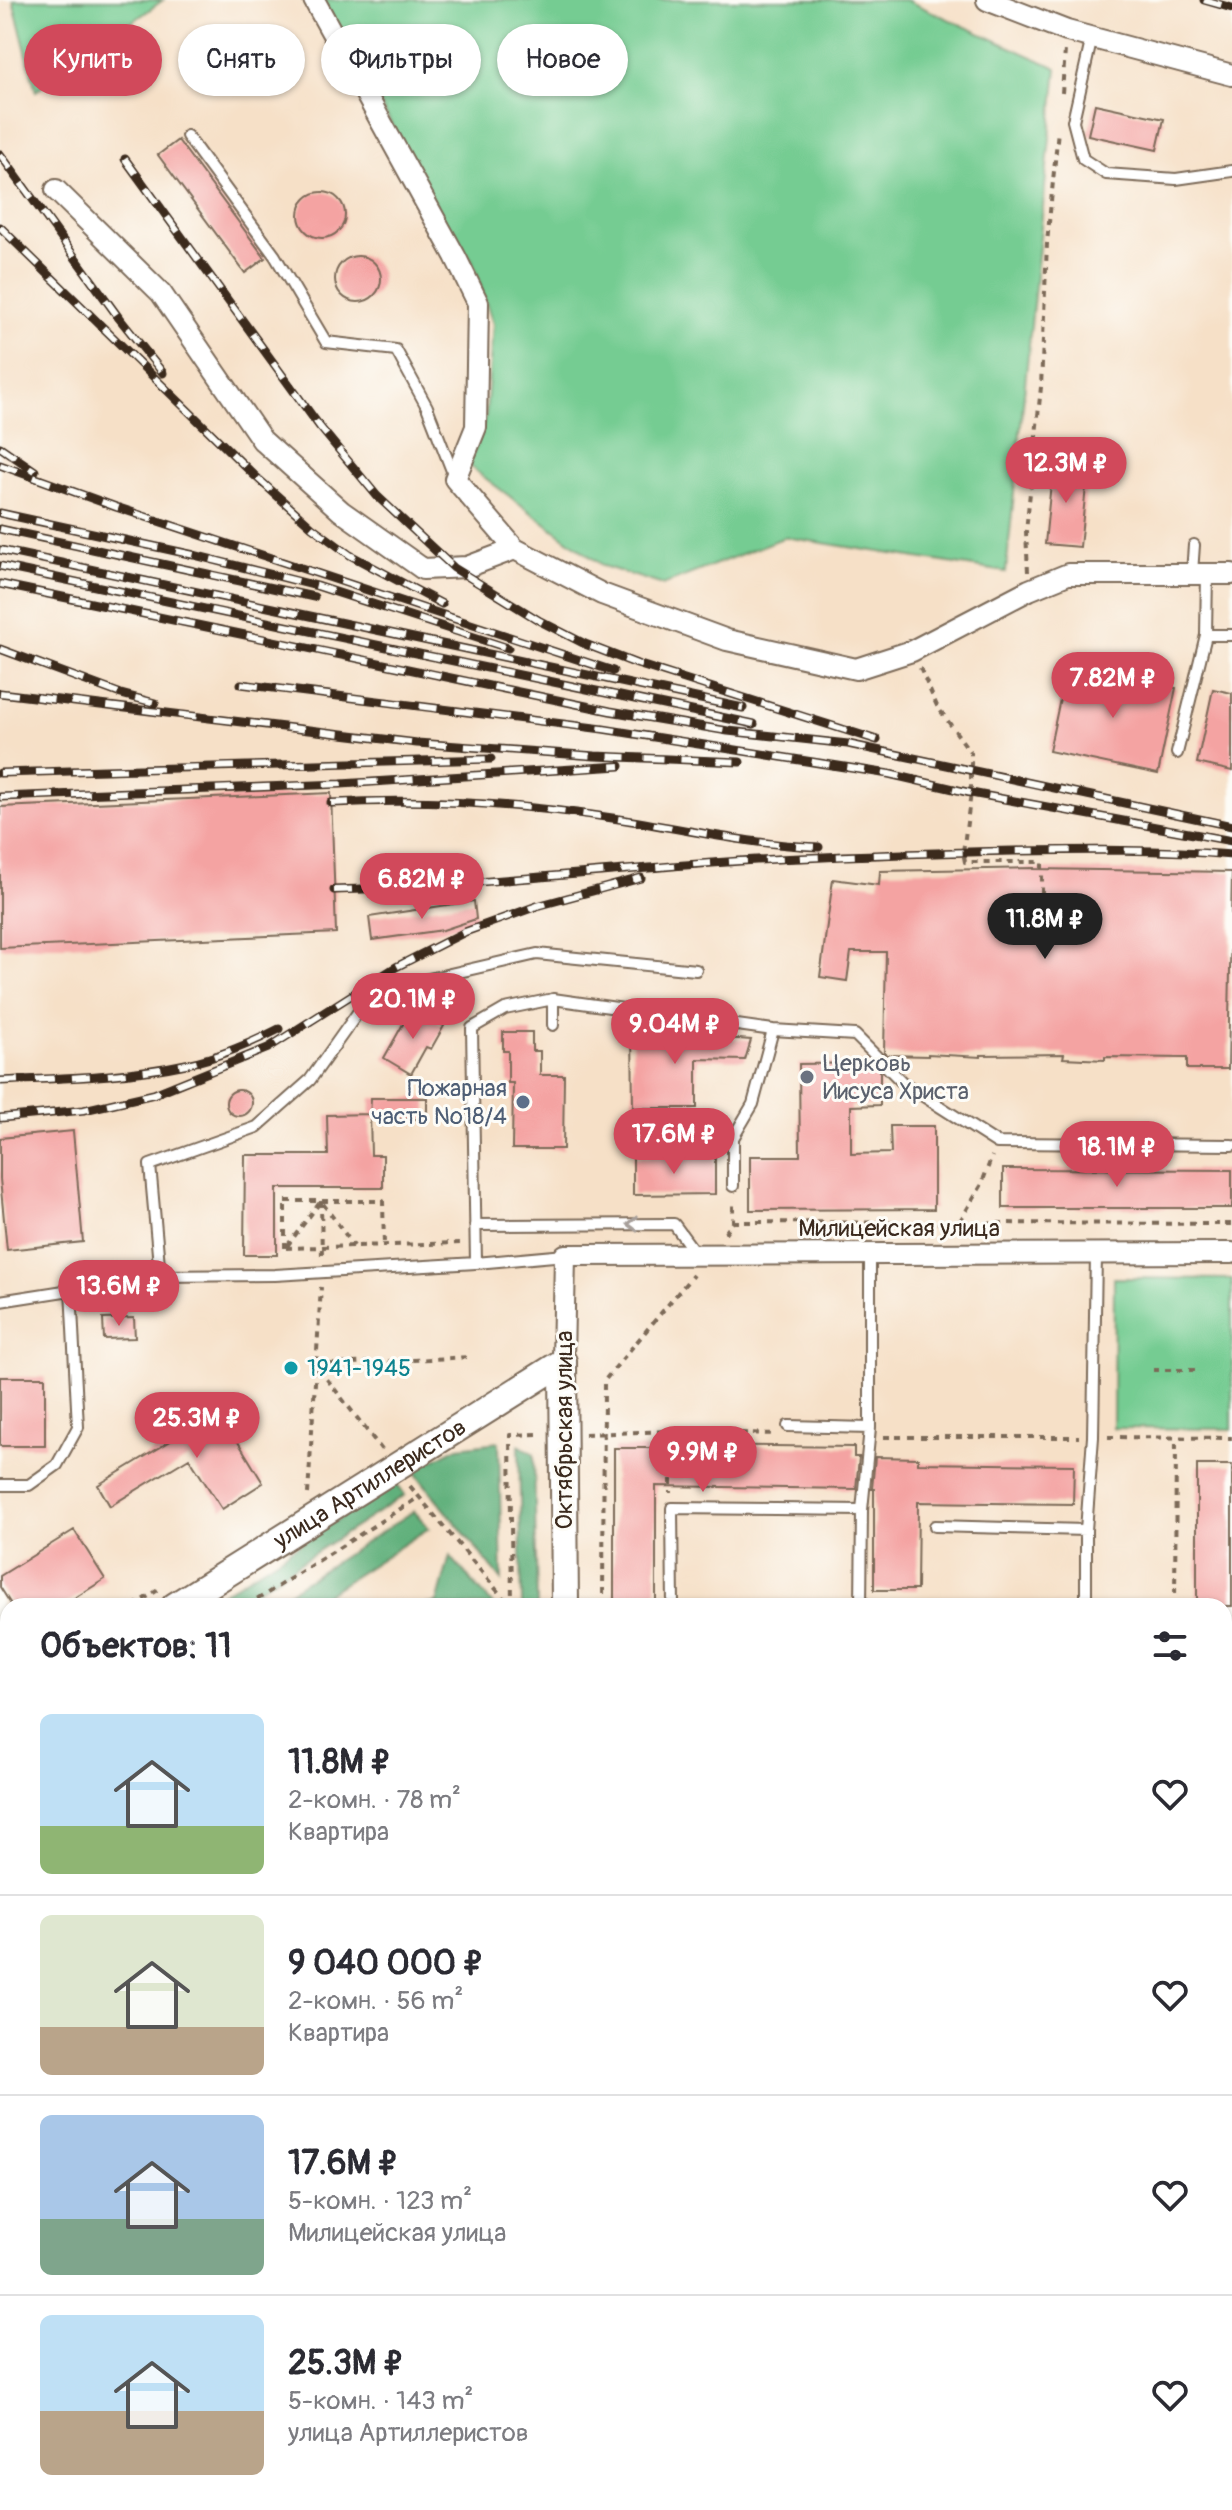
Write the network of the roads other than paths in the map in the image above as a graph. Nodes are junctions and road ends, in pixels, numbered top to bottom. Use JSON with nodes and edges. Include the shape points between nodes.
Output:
{"nodes":[{"id":1,"x":314,"y":0,"type":"edge"},
{"id":2,"x":987,"y":0,"type":"edge"},
{"id":3,"x":1092,"y":37,"type":"junction"},
{"id":4,"x":1232,"y":75,"type":"edge"},
{"id":5,"x":187,"y":136,"type":"dead end"},
{"id":6,"x":1232,"y":171,"type":"edge"},
{"id":7,"x":56,"y":190,"type":"dead end"},
{"id":8,"x":455,"y":479,"type":"junction"},
{"id":9,"x":1194,"y":545,"type":"dead end"},
{"id":10,"x":515,"y":549,"type":"junction"},
{"id":11,"x":1200,"y":573,"type":"junction"},
{"id":12,"x":1232,"y":574,"type":"edge"},
{"id":13,"x":1206,"y":635,"type":"junction"},
{"id":14,"x":1232,"y":635,"type":"edge"},
{"id":15,"x":1177,"y":753,"type":"dead end"},
{"id":16,"x":696,"y":970,"type":"dead end"},
{"id":17,"x":553,"y":999,"type":"junction"},
{"id":18,"x":553,"y":1025,"type":"dead end"},
{"id":19,"x":773,"y":1030,"type":"junction"},
{"id":20,"x":1232,"y":1145,"type":"edge"},
{"id":21,"x":733,"y":1186,"type":"road end"},
{"id":22,"x":475,"y":1225,"type":"junction"},
{"id":23,"x":1232,"y":1253,"type":"edge"},
{"id":24,"x":703,"y":1254,"type":"junction"},
{"id":25,"x":870,"y":1254,"type":"junction"},
{"id":26,"x":565,"y":1255,"type":"junction"},
{"id":27,"x":1096,"y":1255,"type":"junction"},
{"id":28,"x":476,"y":1263,"type":"junction"},
{"id":29,"x":160,"y":1276,"type":"junction"},
{"id":30,"x":71,"y":1289,"type":"junction"},
{"id":31,"x":0,"y":1301,"type":"edge"},
{"id":32,"x":563,"y":1362,"type":"junction"},
{"id":33,"x":787,"y":1430,"type":"road end"},
{"id":34,"x":870,"y":1433,"type":"junction"},
{"id":35,"x":0,"y":1485,"type":"edge"},
{"id":36,"x":862,"y":1510,"type":"junction"},
{"id":37,"x":935,"y":1526,"type":"dead end"},
{"id":38,"x":1086,"y":1530,"type":"junction"},
{"id":39,"x":188,"y":1598,"type":"edge"},
{"id":40,"x":565,"y":1598,"type":"edge"},
{"id":41,"x":673,"y":1598,"type":"edge"},
{"id":42,"x":861,"y":1598,"type":"edge"},
{"id":43,"x":1086,"y":1598,"type":"edge"}],
"edges":[{"from":1,"to":8,"type":"street","via":[[478,303],[476,427]]},
{"from":2,"to":3,"type":"street"},
{"from":3,"to":4,"type":"street"},
{"from":3,"to":6,"type":"lane","via":[[1073,121],[1083,159],[1106,174],[1176,179]]},
{"from":5,"to":8,"type":"lane","via":[[275,256],[326,342],[396,350],[427,407]]},
{"from":7,"to":10,"type":"street","via":[[161,293],[262,440],[341,511],[423,569],[467,567]]},
{"from":8,"to":10,"type":"street"},
{"from":9,"to":11,"type":"lane"},
{"from":10,"to":11,"type":"street","via":[[602,594],[727,640],[856,669],[912,651],[1068,574]]},
{"from":11,"to":12,"type":"street"},
{"from":11,"to":13,"type":"lane"},
{"from":13,"to":14,"type":"lane"},
{"from":13,"to":15,"type":"lane"},
{"from":16,"to":29,"type":"lane","via":[[537,954],[424,980],[359,1011],[310,1080],[257,1127],[150,1165]]},
{"from":17,"to":18,"type":"lane"},
{"from":17,"to":19,"type":"lane"},
{"from":17,"to":22,"type":"lane","via":[[505,1009],[472,1028]]},
{"from":19,"to":20,"type":"lane","via":[[855,1035],[903,1083],[997,1143]]},
{"from":19,"to":21,"type":"lane","via":[[753,1104],[733,1138]]},
{"from":24,"to":22,"type":"lane","one_way":true,"via":[[674,1224]]},
{"from":22,"to":28,"type":"lane"},
{"from":23,"to":27,"type":"street","name":"Милицейская улица"},
{"from":24,"to":25,"type":"street","name":"Милицейская улица"},
{"from":24,"to":26,"type":"street","name":"Милицейская улица"},
{"from":25,"to":27,"type":"street","name":"Милицейская улица"},
{"from":25,"to":34,"type":"lane"},
{"from":26,"to":28,"type":"lane"},
{"from":26,"to":32,"type":"street","name":"Октябрьская улица"},
{"from":27,"to":38,"type":"lane"},
{"from":28,"to":29,"type":"lane"},
{"from":29,"to":30,"type":"lane"},
{"from":30,"to":31,"type":"lane"},
{"from":30,"to":35,"type":"lane","via":[[78,1427],[57,1465],[29,1485]]},
{"from":32,"to":39,"type":"street","name":"улица Артиллеристов"},
{"from":32,"to":40,"type":"street","name":"Октябрьская улица"},
{"from":33,"to":34,"type":"lane"},
{"from":34,"to":36,"type":"lane"},
{"from":36,"to":41,"type":"lane","via":[[672,1508]]},
{"from":36,"to":42,"type":"lane"},
{"from":37,"to":38,"type":"lane"},
{"from":38,"to":43,"type":"lane"}]}
